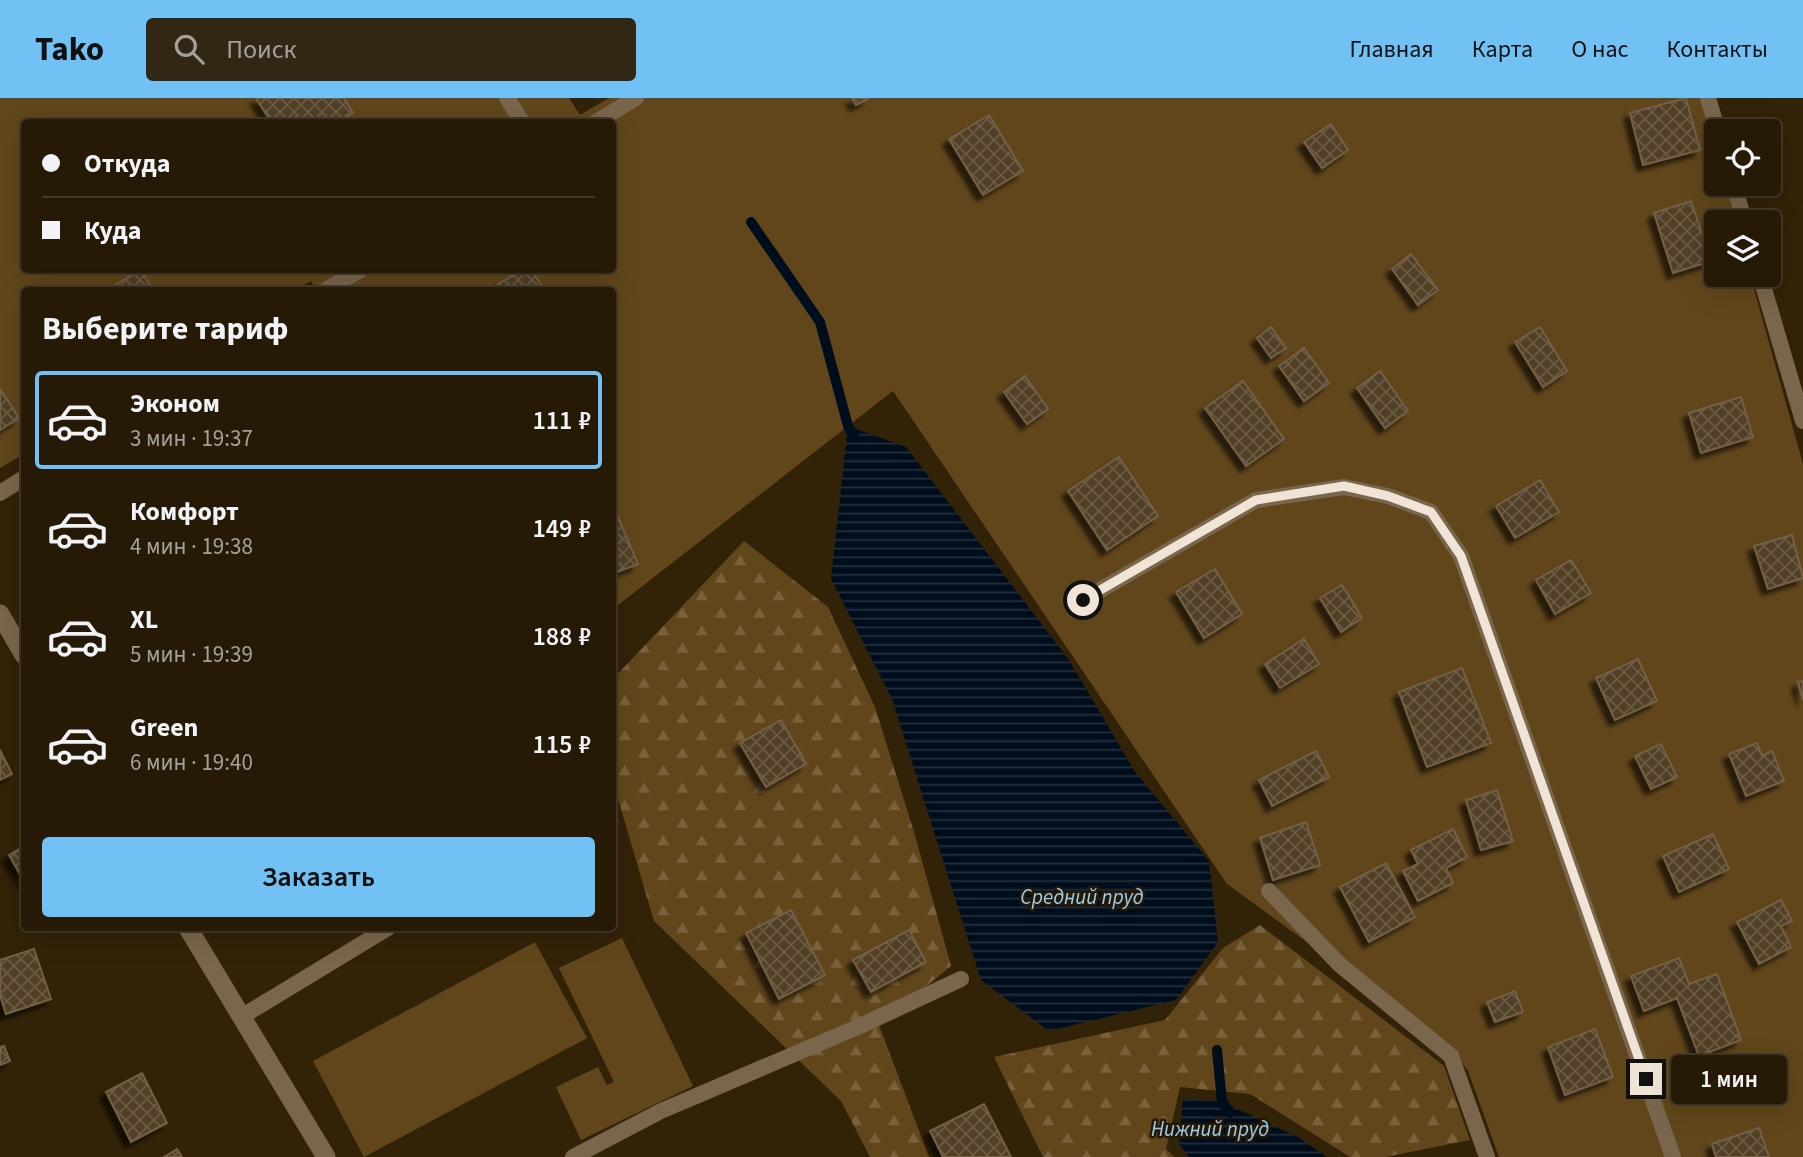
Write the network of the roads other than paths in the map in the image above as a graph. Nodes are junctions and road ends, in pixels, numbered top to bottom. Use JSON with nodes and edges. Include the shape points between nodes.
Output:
{"nodes":[{"id":1,"x":507,"y":98,"type":"edge"},
{"id":2,"x":636,"y":98,"type":"edge"},
{"id":3,"x":1708,"y":98,"type":"edge"},
{"id":4,"x":520,"y":119,"type":"edge"},
{"id":5,"x":601,"y":119,"type":"edge"},
{"id":6,"x":1714,"y":119,"type":"edge"},
{"id":7,"x":354,"y":273,"type":"edge"},
{"id":8,"x":331,"y":287,"type":"edge"},
{"id":9,"x":1764,"y":287,"type":"edge"},
{"id":10,"x":1803,"y":421,"type":"edge"},
{"id":11,"x":21,"y":480,"type":"edge"},
{"id":12,"x":0,"y":493,"type":"edge"},
{"id":13,"x":1083,"y":600,"type":"dead end"},
{"id":14,"x":0,"y":614,"type":"edge"},
{"id":15,"x":21,"y":650,"type":"edge"},
{"id":16,"x":1269,"y":891,"type":"dead end"},
{"id":17,"x":190,"y":931,"type":"edge"},
{"id":18,"x":383,"y":931,"type":"edge"},
{"id":19,"x":961,"y":979,"type":"dead end"},
{"id":20,"x":241,"y":1017,"type":"junction"},
{"id":21,"x":326,"y":1157,"type":"edge"},
{"id":22,"x":573,"y":1157,"type":"edge"},
{"id":23,"x":1487,"y":1157,"type":"edge"},
{"id":24,"x":1673,"y":1157,"type":"edge"}],
"edges":[{"from":1,"to":4,"type":"lane"},
{"from":2,"to":5,"type":"lane"},
{"from":3,"to":6,"type":"lane"},
{"from":7,"to":8,"type":"lane"},
{"from":9,"to":10,"type":"lane"},
{"from":11,"to":12,"type":"lane"},
{"from":13,"to":24,"type":"lane","via":[[1256,500],[1344,486],[1431,512],[1461,556]]},
{"from":14,"to":15,"type":"street"},
{"from":16,"to":23,"type":"lane","via":[[1339,964],[1451,1056]]},
{"from":17,"to":20,"type":"street"},
{"from":18,"to":20,"type":"lane"},
{"from":19,"to":22,"type":"lane","via":[[661,1111]]},
{"from":20,"to":21,"type":"street"}]}
